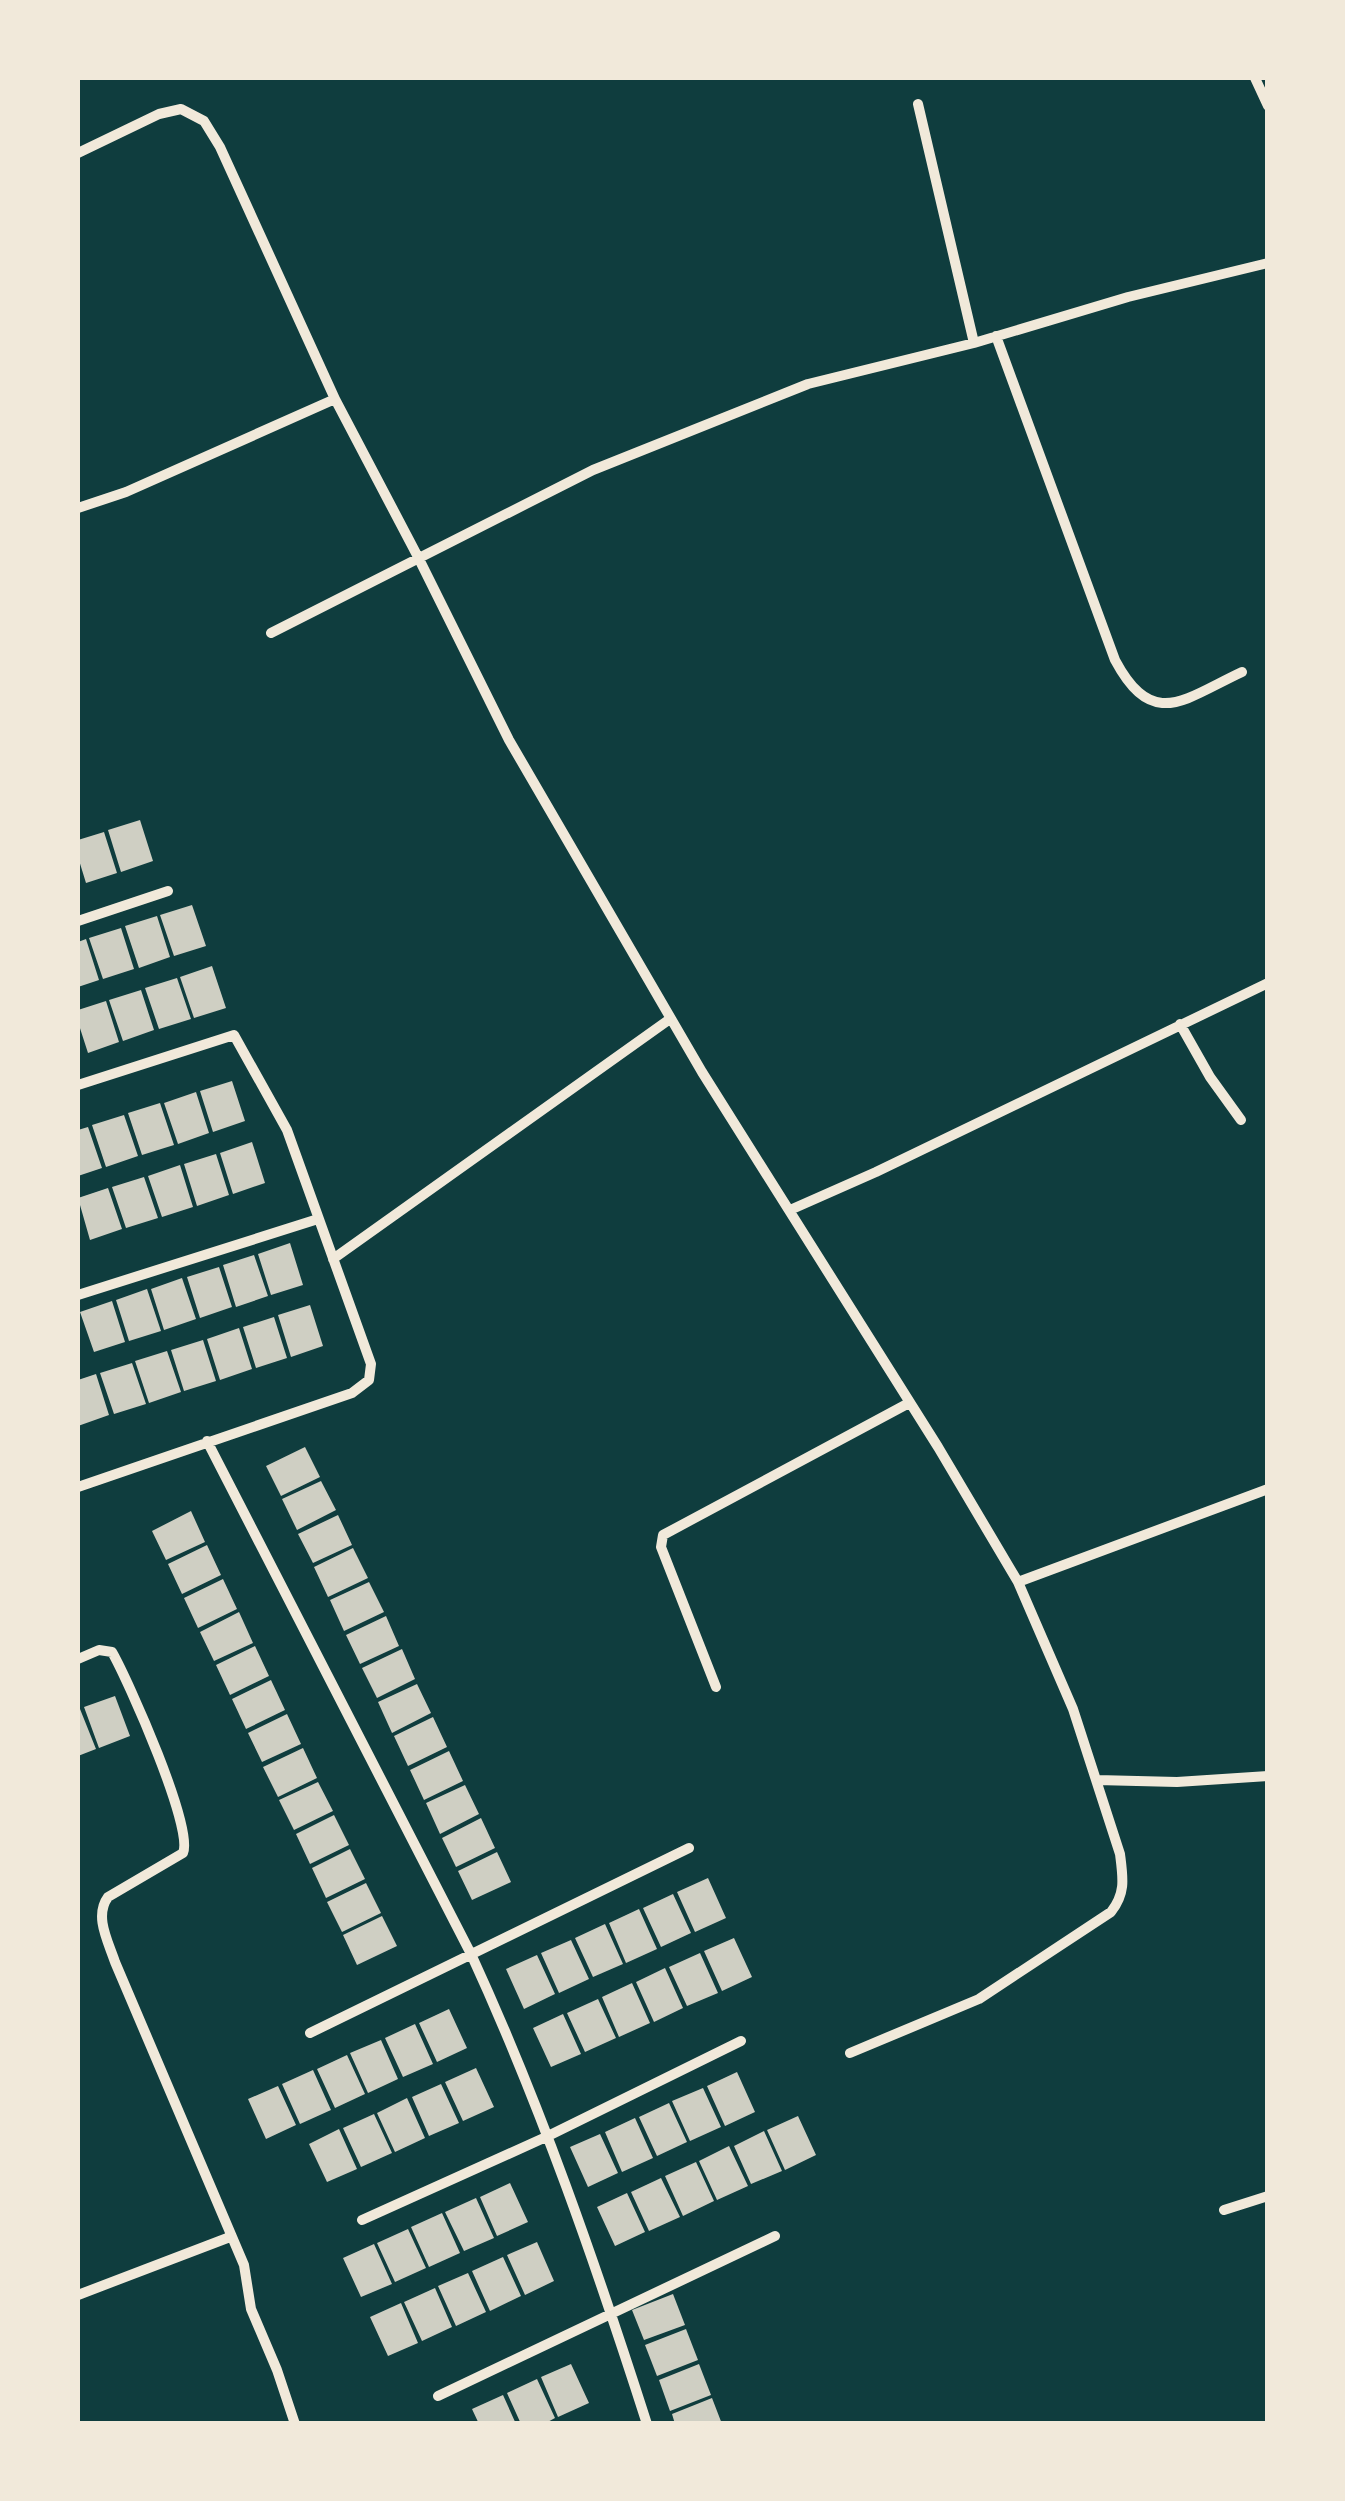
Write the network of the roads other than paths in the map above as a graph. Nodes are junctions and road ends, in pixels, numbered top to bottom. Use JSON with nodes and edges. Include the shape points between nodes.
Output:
{"nodes":[{"id":1,"x":1256,"y":78,"type":"edge"},
{"id":2,"x":918,"y":104,"type":"dead end"},
{"id":3,"x":1268,"y":106,"type":"edge"},
{"id":4,"x":78,"y":153,"type":"edge"},
{"id":5,"x":1268,"y":263,"type":"edge"},
{"id":6,"x":996,"y":336,"type":"junction"},
{"id":7,"x":974,"y":343,"type":"junction"},
{"id":8,"x":335,"y":400,"type":"junction"},
{"id":9,"x":78,"y":508,"type":"edge"},
{"id":10,"x":418,"y":557,"type":"junction"},
{"id":11,"x":271,"y":632,"type":"dead end"},
{"id":12,"x":1242,"y":672,"type":"dead end"},
{"id":13,"x":168,"y":892,"type":"dead end"},
{"id":14,"x":78,"y":922,"type":"edge"},
{"id":15,"x":1268,"y":984,"type":"edge"},
{"id":16,"x":670,"y":1019,"type":"junction"},
{"id":17,"x":1180,"y":1024,"type":"junction"},
{"id":18,"x":78,"y":1085,"type":"edge"},
{"id":19,"x":1241,"y":1120,"type":"dead end"},
{"id":20,"x":790,"y":1210,"type":"junction"},
{"id":21,"x":318,"y":1219,"type":"junction"},
{"id":22,"x":333,"y":1259,"type":"junction"},
{"id":23,"x":78,"y":1295,"type":"edge"},
{"id":24,"x":909,"y":1404,"type":"junction"},
{"id":25,"x":207,"y":1440,"type":"junction"},
{"id":26,"x":78,"y":1487,"type":"edge"},
{"id":27,"x":1268,"y":1489,"type":"edge"},
{"id":28,"x":1018,"y":1582,"type":"junction"},
{"id":29,"x":78,"y":1658,"type":"edge"},
{"id":30,"x":716,"y":1687,"type":"dead end"},
{"id":31,"x":1268,"y":1776,"type":"edge"},
{"id":32,"x":1098,"y":1780,"type":"junction"},
{"id":33,"x":689,"y":1848,"type":"dead end"},
{"id":34,"x":472,"y":1954,"type":"junction"},
{"id":35,"x":310,"y":2032,"type":"dead end"},
{"id":36,"x":740,"y":2041,"type":"dead end"},
{"id":37,"x":850,"y":2053,"type":"dead end"},
{"id":38,"x":546,"y":2137,"type":"junction"},
{"id":39,"x":1268,"y":2196,"type":"edge"},
{"id":40,"x":1224,"y":2210,"type":"dead end"},
{"id":41,"x":362,"y":2220,"type":"dead end"},
{"id":42,"x":775,"y":2236,"type":"dead end"},
{"id":43,"x":230,"y":2237,"type":"junction"},
{"id":44,"x":78,"y":2295,"type":"edge"},
{"id":45,"x":611,"y":2312,"type":"junction"},
{"id":46,"x":438,"y":2396,"type":"dead end"},
{"id":47,"x":295,"y":2424,"type":"edge"},
{"id":48,"x":647,"y":2424,"type":"edge"}],
"edges":[{"from":1,"to":3,"type":"street"},
{"from":2,"to":7,"type":"street"},
{"from":4,"to":8,"type":"street","via":[[160,114],[181,109],[204,122]]},
{"from":5,"to":6,"type":"street"},
{"from":6,"to":7,"type":"street"},
{"from":6,"to":12,"type":"street","via":[[1128,684],[1155,703],[1174,704]]},
{"from":7,"to":10,"type":"street","via":[[790,391],[594,470]]},
{"from":8,"to":9,"type":"street"},
{"from":8,"to":10,"type":"street"},
{"from":10,"to":11,"type":"street"},
{"from":10,"to":16,"type":"street","via":[[509,740]]},
{"from":13,"to":14,"type":"street"},
{"from":15,"to":17,"type":"street"},
{"from":16,"to":20,"type":"street"},
{"from":16,"to":22,"type":"street"},
{"from":17,"to":19,"type":"street"},
{"from":17,"to":20,"type":"street"},
{"from":18,"to":21,"type":"street","via":[[234,1034],[288,1130]]},
{"from":20,"to":24,"type":"street"},
{"from":21,"to":22,"type":"street"},
{"from":21,"to":23,"type":"street"},
{"from":22,"to":25,"type":"street","via":[[371,1364],[369,1380],[352,1393]]},
{"from":24,"to":28,"type":"street"},
{"from":24,"to":30,"type":"street","via":[[663,1535],[661,1547]]},
{"from":25,"to":26,"type":"street"},
{"from":25,"to":34,"type":"street"},
{"from":27,"to":28,"type":"street"},
{"from":28,"to":32,"type":"street"},
{"from":29,"to":43,"type":"street","via":[[112,1652],[186,1836],[183,1853],[108,1897],[100,1917]]},
{"from":31,"to":32,"type":"street"},
{"from":32,"to":37,"type":"street","via":[[1124,1884],[1111,1912],[979,1999]]},
{"from":33,"to":34,"type":"street"},
{"from":34,"to":35,"type":"street"},
{"from":34,"to":38,"type":"street"},
{"from":36,"to":38,"type":"street"},
{"from":38,"to":41,"type":"street"},
{"from":38,"to":45,"type":"street"},
{"from":39,"to":40,"type":"street"},
{"from":42,"to":45,"type":"street"},
{"from":43,"to":44,"type":"street"},
{"from":43,"to":47,"type":"street"},
{"from":45,"to":46,"type":"street"},
{"from":45,"to":48,"type":"street"}]}
